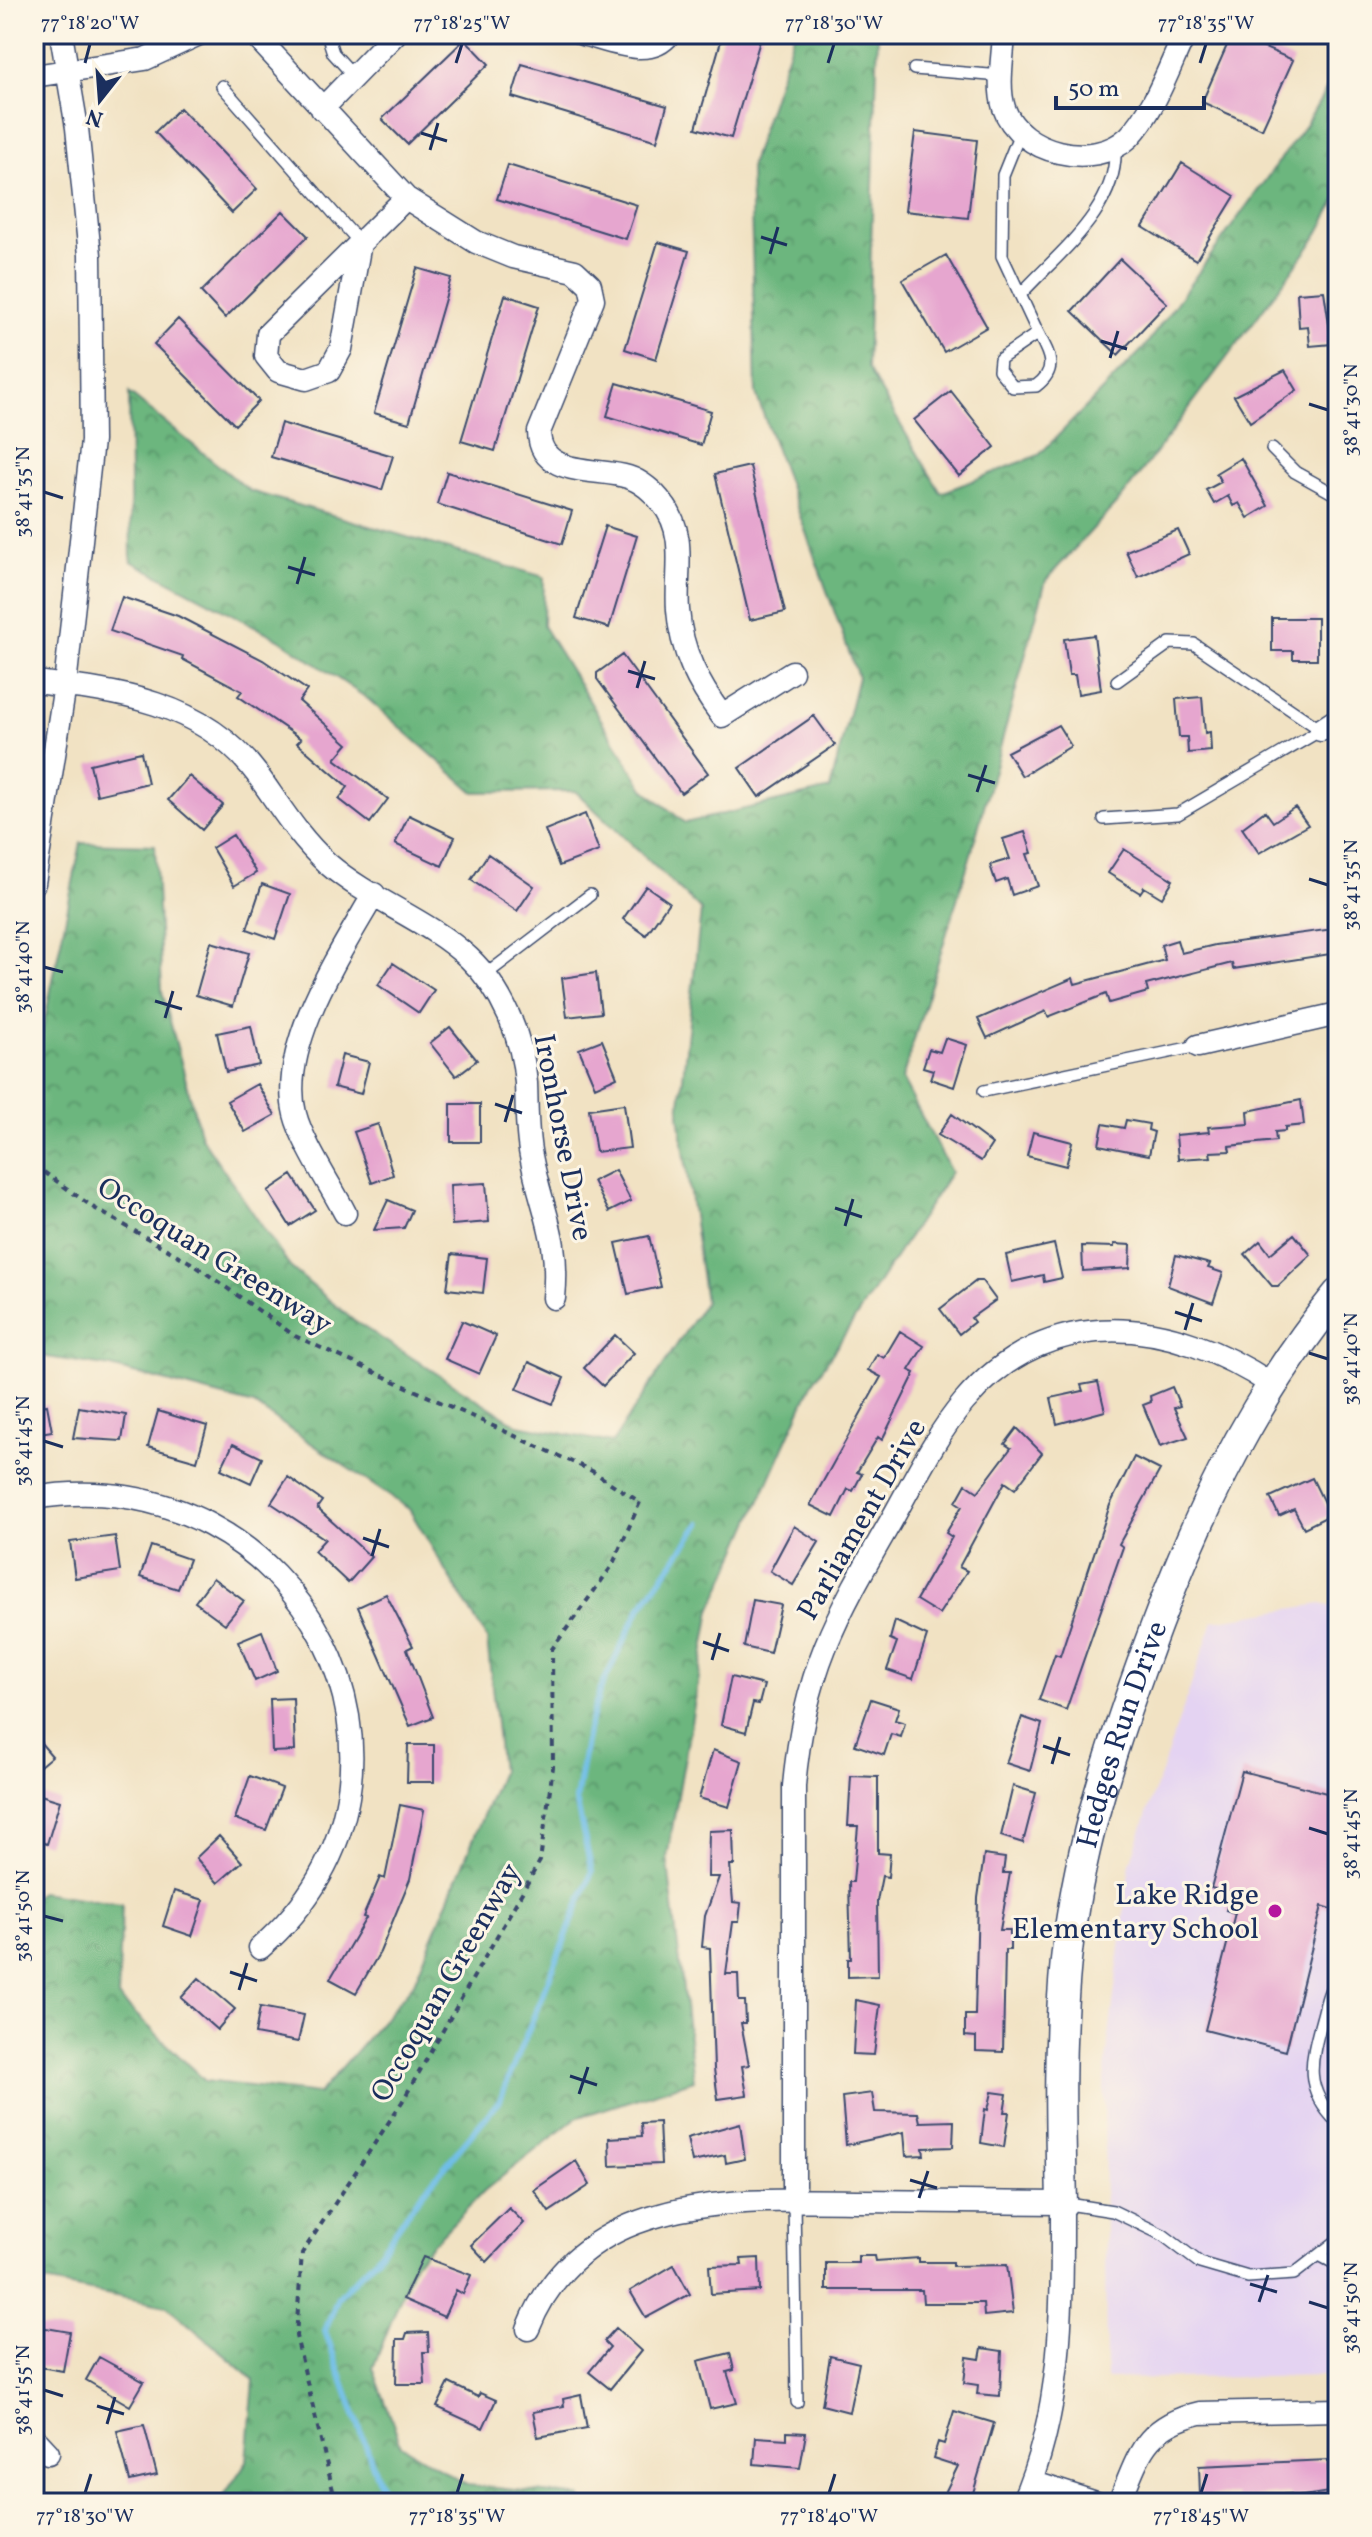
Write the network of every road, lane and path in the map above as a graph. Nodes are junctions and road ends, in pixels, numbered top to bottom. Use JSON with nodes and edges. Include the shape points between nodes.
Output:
{"nodes":[{"id":1,"x":61,"y":34,"type":"edge"},
{"id":2,"x":199,"y":34,"type":"edge"},
{"id":3,"x":254,"y":34,"type":"edge"},
{"id":4,"x":327,"y":34,"type":"edge"},
{"id":5,"x":395,"y":34,"type":"edge"},
{"id":6,"x":582,"y":34,"type":"edge"},
{"id":7,"x":669,"y":34,"type":"edge"},
{"id":8,"x":1004,"y":34,"type":"edge"},
{"id":9,"x":1185,"y":34,"type":"edge"},
{"id":10,"x":67,"y":69,"type":"junction"},
{"id":11,"x":914,"y":69,"type":"dead end"},
{"id":12,"x":34,"y":76,"type":"edge"},
{"id":13,"x":354,"y":76,"type":"junction"},
{"id":14,"x":1002,"y":77,"type":"junction"},
{"id":15,"x":222,"y":86,"type":"dead end"},
{"id":16,"x":322,"y":109,"type":"junction"},
{"id":17,"x":1020,"y":133,"type":"junction"},
{"id":18,"x":1115,"y":145,"type":"junction"},
{"id":19,"x":406,"y":198,"type":"junction"},
{"id":20,"x":360,"y":243,"type":"junction"},
{"id":21,"x":1020,"y":295,"type":"junction"},
{"id":22,"x":1038,"y":333,"type":"junction"},
{"id":23,"x":1272,"y":449,"type":"dead end"},
{"id":24,"x":1338,"y":496,"type":"edge"},
{"id":25,"x":792,"y":672,"type":"dead end"},
{"id":26,"x":1117,"y":681,"type":"dead end"},
{"id":27,"x":34,"y":682,"type":"edge"},
{"id":28,"x":65,"y":685,"type":"junction"},
{"id":29,"x":1330,"y":725,"type":"edge"},
{"id":30,"x":1104,"y":819,"type":"dead end"},
{"id":31,"x":34,"y":883,"type":"edge"},
{"id":32,"x":374,"y":894,"type":"junction"},
{"id":33,"x":590,"y":895,"type":"dead end"},
{"id":34,"x":484,"y":976,"type":"junction"},
{"id":35,"x":1338,"y":1014,"type":"edge"},
{"id":36,"x":1198,"y":1046,"type":"joint"},
{"id":37,"x":984,"y":1091,"type":"dead end"},
{"id":38,"x":34,"y":1165,"type":"edge"},
{"id":39,"x":345,"y":1213,"type":"dead end"},
{"id":40,"x":1338,"y":1294,"type":"edge"},
{"id":41,"x":554,"y":1298,"type":"dead end"},
{"id":42,"x":1271,"y":1384,"type":"junction"},
{"id":43,"x":34,"y":1498,"type":"edge"},
{"id":44,"x":260,"y":1948,"type":"dead end"},
{"id":45,"x":1338,"y":1979,"type":"edge"},
{"id":46,"x":1338,"y":2123,"type":"edge"},
{"id":47,"x":794,"y":2198,"type":"junction"},
{"id":48,"x":1062,"y":2203,"type":"junction"},
{"id":49,"x":1338,"y":2240,"type":"edge"},
{"id":50,"x":1321,"y":2256,"type":"junction"},
{"id":51,"x":1338,"y":2265,"type":"edge"},
{"id":52,"x":528,"y":2329,"type":"dead end"},
{"id":53,"x":797,"y":2402,"type":"dead end"},
{"id":54,"x":1338,"y":2410,"type":"edge"},
{"id":55,"x":1031,"y":2482,"type":"junction"},
{"id":56,"x":336,"y":2503,"type":"edge"},
{"id":57,"x":1022,"y":2503,"type":"edge"},
{"id":58,"x":1096,"y":2503,"type":"edge"},
{"id":59,"x":1119,"y":2503,"type":"edge"}],
"edges":[{"from":1,"to":10,"type":"street"},
{"from":2,"to":10,"type":"street","via":[[145,59]]},
{"from":3,"to":16,"type":"street"},
{"from":4,"to":13,"type":"lane","via":[[333,53]]},
{"from":5,"to":13,"type":"street"},
{"from":6,"to":7,"type":"street","via":[[644,48],[656,46]]},
{"from":8,"to":14,"type":"street"},
{"from":9,"to":18,"type":"street","via":[[1154,98],[1128,137]]},
{"from":10,"to":12,"type":"street"},
{"from":10,"to":28,"type":"street","via":[[90,255],[93,358],[92,441]]},
{"from":11,"to":14,"type":"lane"},
{"from":13,"to":16,"type":"street"},
{"from":14,"to":17,"type":"street","via":[[1003,106]]},
{"from":15,"to":20,"type":"lane"},
{"from":16,"to":19,"type":"street"},
{"from":17,"to":18,"type":"street","via":[[1058,152],[1077,155]]},
{"from":17,"to":21,"type":"lane","via":[[1003,175],[1002,256]]},
{"from":18,"to":21,"type":"lane","via":[[1113,183],[1103,204]]},
{"from":19,"to":20,"type":"street"},
{"from":19,"to":25,"type":"street","via":[[476,242],[584,277],[593,299],[539,432],[544,454],[566,466],[630,478],[671,515],[680,548],[676,581],[684,644],[700,686],[722,716]]},
{"from":20,"to":20,"type":"street","via":[[268,334],[266,356],[278,371],[318,377],[337,361]]},
{"from":21,"to":22,"type":"lane"},
{"from":22,"to":22,"type":"lane","via":[[1052,358],[1051,370],[1036,386],[1013,387],[999,370],[1000,359]]},
{"from":23,"to":24,"type":"lane","via":[[1295,472]]},
{"from":26,"to":29,"type":"lane","via":[[1170,643],[1194,644]]},
{"from":27,"to":28,"type":"street","name":"Ironhorse Drive"},
{"from":28,"to":31,"type":"street"},
{"from":28,"to":32,"type":"street","name":"Ironhorse Drive","via":[[154,701],[208,728],[256,773],[298,834],[330,865]]},
{"from":29,"to":30,"type":"lane","via":[[1178,814]]},
{"from":32,"to":34,"type":"street","name":"Ironhorse Drive","via":[[430,928]]},
{"from":32,"to":39,"type":"street","via":[[315,1004],[292,1080],[295,1115]]},
{"from":33,"to":34,"type":"lane"},
{"from":34,"to":41,"type":"street","name":"Ironhorse Drive","via":[[519,1044],[530,1154],[554,1238]]},
{"from":35,"to":36,"type":"street"},
{"from":36,"to":37,"type":"lane"},
{"from":38,"to":56,"type":"path","name":"Occoquan Greenway","via":[[94,1208],[193,1264],[295,1336],[592,1471],[640,1502],[612,1566],[552,1649],[553,1767],[540,1861],[402,2102],[302,2253],[296,2336]]},
{"from":40,"to":42,"type":"street","name":"Hedges Run Drive"},
{"from":42,"to":47,"type":"street","name":"Parliament Drive","via":[[1214,1351],[1179,1338],[1130,1329],[1074,1335],[1027,1353],[985,1380],[962,1403],[911,1487],[835,1618],[807,1696],[798,1741]]},
{"from":42,"to":48,"type":"street","name":"Hedges Run Drive","via":[[1207,1499],[1176,1570],[1092,1812],[1066,1960],[1060,2080]]},
{"from":43,"to":44,"type":"street","via":[[99,1493],[189,1512],[221,1528],[276,1572],[318,1629],[348,1727],[344,1821],[320,1881],[285,1927]]},
{"from":45,"to":46,"type":"lane","via":[[1330,1988],[1311,2058],[1321,2106]]},
{"from":47,"to":48,"type":"street"},
{"from":47,"to":52,"type":"street","via":[[710,2205],[614,2231],[561,2271]]},
{"from":47,"to":53,"type":"lane"},
{"from":48,"to":50,"type":"lane","via":[[1113,2211],[1142,2223],[1200,2263],[1223,2272],[1294,2274]]},
{"from":48,"to":55,"type":"street","name":"Hedges Run Drive","via":[[1056,2369]]},
{"from":49,"to":50,"type":"lane"},
{"from":50,"to":51,"type":"lane"},
{"from":54,"to":59,"type":"street","via":[[1177,2418],[1142,2446]]},
{"from":55,"to":57,"type":"street","name":"Hedges Run Drive"},
{"from":55,"to":58,"type":"street"}]}
